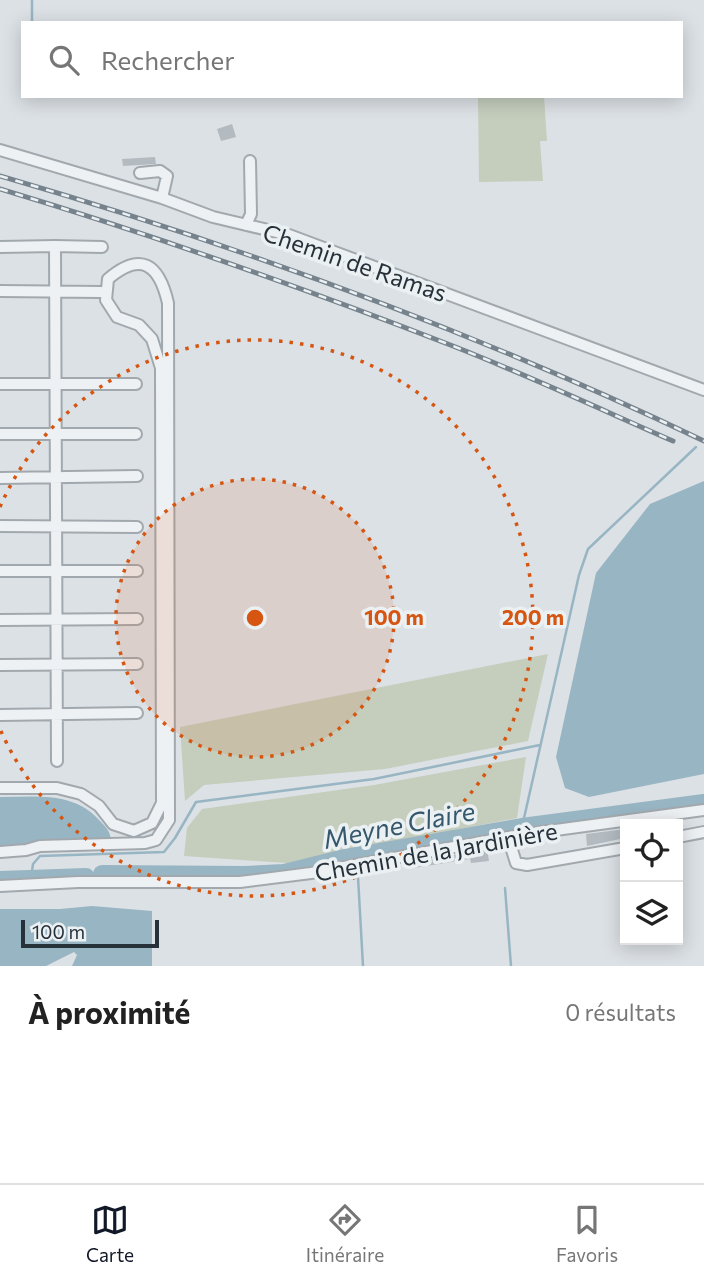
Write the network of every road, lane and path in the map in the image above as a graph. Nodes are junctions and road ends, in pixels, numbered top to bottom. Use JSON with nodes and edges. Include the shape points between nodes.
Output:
{"nodes":[{"id":1,"x":0,"y":150,"type":"edge"},
{"id":2,"x":250,"y":161,"type":"dead end"},
{"id":3,"x":140,"y":173,"type":"dead end"},
{"id":4,"x":162,"y":198,"type":"junction"},
{"id":5,"x":246,"y":225,"type":"junction"},
{"id":6,"x":55,"y":246,"type":"junction"},
{"id":7,"x":0,"y":247,"type":"edge"},
{"id":8,"x":102,"y":247,"type":"dead end"},
{"id":9,"x":0,"y":291,"type":"edge"},
{"id":10,"x":56,"y":291,"type":"junction"},
{"id":11,"x":101,"y":292,"type":"dead end"},
{"id":12,"x":0,"y":384,"type":"edge"},
{"id":13,"x":57,"y":384,"type":"junction"},
{"id":14,"x":136,"y":384,"type":"dead end"},
{"id":15,"x":704,"y":390,"type":"edge"},
{"id":16,"x":0,"y":434,"type":"edge"},
{"id":17,"x":57,"y":434,"type":"junction"},
{"id":18,"x":136,"y":434,"type":"dead end"},
{"id":19,"x":136,"y":476,"type":"dead end"},
{"id":20,"x":0,"y":478,"type":"edge"},
{"id":21,"x":57,"y":478,"type":"junction"},
{"id":22,"x":0,"y":526,"type":"edge"},
{"id":23,"x":57,"y":527,"type":"junction"},
{"id":24,"x":137,"y":527,"type":"dead end"},
{"id":25,"x":137,"y":570,"type":"dead end"},
{"id":26,"x":0,"y":571,"type":"edge"},
{"id":27,"x":57,"y":571,"type":"junction"},
{"id":28,"x":137,"y":619,"type":"dead end"},
{"id":29,"x":0,"y":620,"type":"edge"},
{"id":30,"x":57,"y":620,"type":"junction"},
{"id":31,"x":57,"y":664,"type":"junction"},
{"id":32,"x":137,"y":664,"type":"dead end"},
{"id":33,"x":0,"y":665,"type":"edge"},
{"id":34,"x":57,"y":713,"type":"junction"},
{"id":35,"x":137,"y":713,"type":"dead end"},
{"id":36,"x":0,"y":715,"type":"edge"},
{"id":37,"x":57,"y":761,"type":"dead end"},
{"id":38,"x":0,"y":788,"type":"edge"},
{"id":39,"x":704,"y":810,"type":"edge"},
{"id":40,"x":704,"y":832,"type":"edge"},
{"id":41,"x":683,"y":836,"type":"edge"},
{"id":42,"x":508,"y":837,"type":"junction"},
{"id":43,"x":620,"y":849,"type":"edge"},
{"id":44,"x":0,"y":852,"type":"edge"},
{"id":45,"x":0,"y":886,"type":"edge"}],
"edges":[{"from":1,"to":4,"type":"street","name":"Chemin de Ramas"},
{"from":2,"to":5,"type":"street","via":[[251,214]]},
{"from":3,"to":4,"type":"street","via":[[167,176]]},
{"from":4,"to":5,"type":"street","name":"Chemin de Ramas"},
{"from":5,"to":15,"type":"street","name":"Chemin de Ramas","via":[[302,240]]},
{"from":6,"to":7,"type":"street"},
{"from":6,"to":8,"type":"street"},
{"from":6,"to":10,"type":"street"},
{"from":9,"to":10,"type":"street"},
{"from":10,"to":11,"type":"street"},
{"from":10,"to":13,"type":"street"},
{"from":12,"to":13,"type":"street"},
{"from":13,"to":14,"type":"street"},
{"from":13,"to":17,"type":"street"},
{"from":16,"to":17,"type":"street"},
{"from":17,"to":18,"type":"street"},
{"from":17,"to":21,"type":"street"},
{"from":19,"to":21,"type":"street"},
{"from":20,"to":21,"type":"street"},
{"from":21,"to":23,"type":"street"},
{"from":22,"to":23,"type":"street"},
{"from":23,"to":24,"type":"street"},
{"from":23,"to":27,"type":"street"},
{"from":25,"to":27,"type":"street"},
{"from":26,"to":27,"type":"street"},
{"from":27,"to":30,"type":"street"},
{"from":28,"to":30,"type":"street"},
{"from":29,"to":30,"type":"street"},
{"from":30,"to":31,"type":"street"},
{"from":31,"to":32,"type":"street"},
{"from":31,"to":33,"type":"street"},
{"from":31,"to":34,"type":"street"},
{"from":34,"to":35,"type":"street"},
{"from":34,"to":36,"type":"street"},
{"from":34,"to":37,"type":"street"},
{"from":38,"to":44,"type":"street","via":[[57,788],[82,794],[113,824],[134,831],[152,823],[163,803],[161,368],[152,339],[139,326],[117,317],[106,300],[108,279],[121,267],[141,264],[163,282],[168,303],[169,820],[156,840],[145,843],[40,846]]},
{"from":39,"to":42,"type":"street","name":"Chemin de la Jardinière"},
{"from":40,"to":41,"type":"street"},
{"from":42,"to":43,"type":"street","via":[[516,863],[527,865]]},
{"from":42,"to":45,"type":"street","name":"Chemin de la Jardinière","via":[[240,882]]}]}
